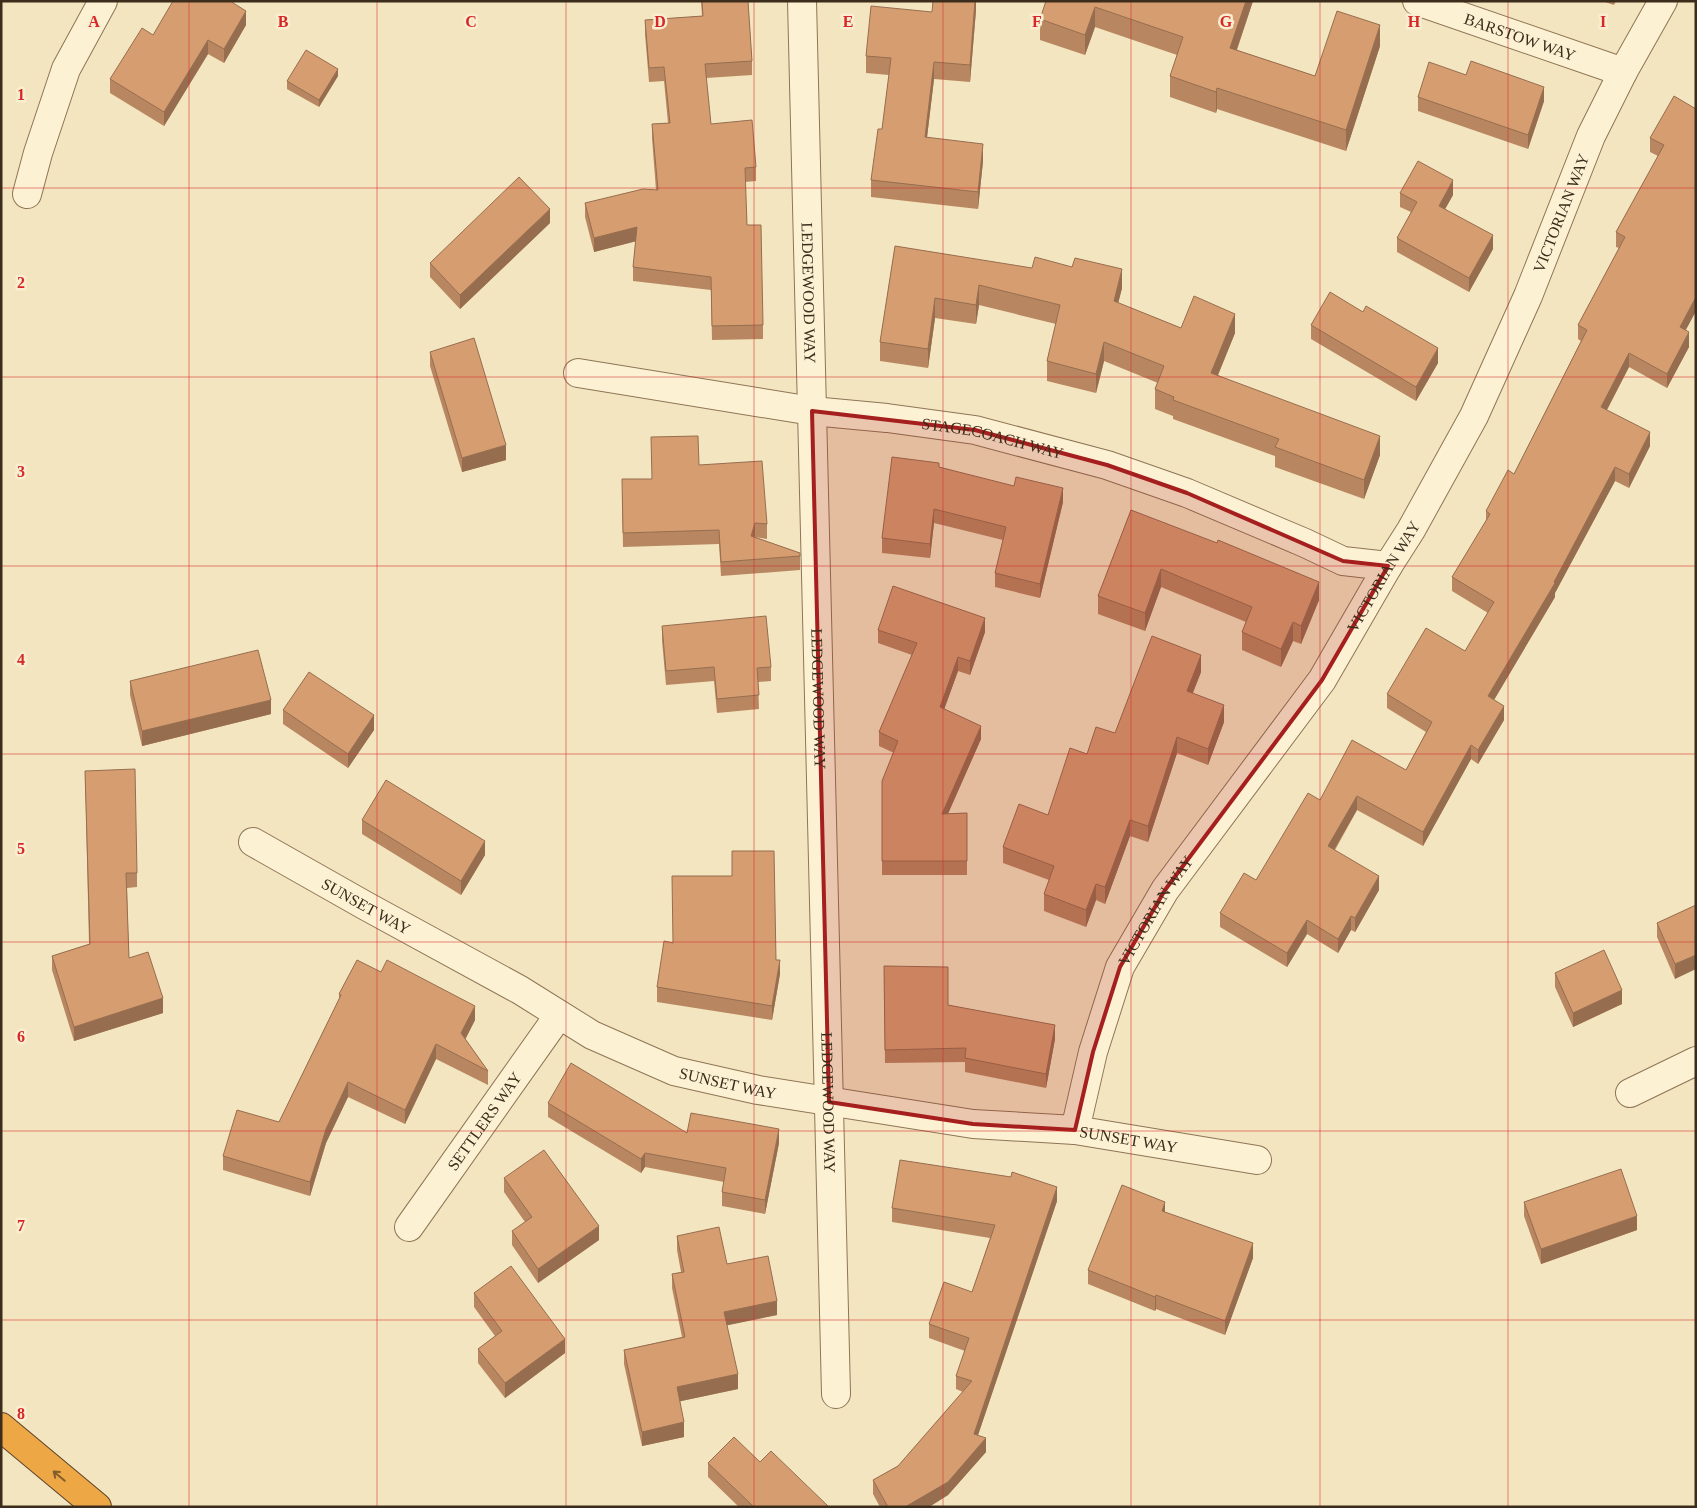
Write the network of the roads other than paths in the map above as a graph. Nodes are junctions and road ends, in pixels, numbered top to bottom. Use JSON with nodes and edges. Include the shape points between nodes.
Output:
{"nodes":[{"id":1,"x":104,"y":1,"type":"edge"},
{"id":2,"x":802,"y":1,"type":"edge"},
{"id":3,"x":1417,"y":1,"type":"edge"},
{"id":4,"x":1663,"y":1,"type":"edge"},
{"id":5,"x":1623,"y":72,"type":"junction"},
{"id":6,"x":27,"y":194,"type":"dead end"},
{"id":7,"x":578,"y":373,"type":"dead end"},
{"id":8,"x":812,"y":411,"type":"junction"},
{"id":9,"x":1388,"y":566,"type":"junction"},
{"id":10,"x":253,"y":842,"type":"dead end"},
{"id":11,"x":559,"y":1015,"type":"junction"},
{"id":12,"x":1696,"y":1061,"type":"edge"},
{"id":13,"x":1630,"y":1093,"type":"dead end"},
{"id":14,"x":829,"y":1102,"type":"junction"},
{"id":15,"x":1075,"y":1130,"type":"junction"},
{"id":16,"x":1257,"y":1160,"type":"dead end"},
{"id":17,"x":409,"y":1227,"type":"dead end"},
{"id":18,"x":836,"y":1394,"type":"dead end"},
{"id":19,"x":1,"y":1427,"type":"edge"},
{"id":20,"x":97,"y":1507,"type":"edge"}],
"edges":[{"from":1,"to":6,"type":"street","via":[[66,69]]},
{"from":2,"to":8,"type":"street","name":"LEDGEWOOD WAY"},
{"from":3,"to":5,"type":"street","name":"BARSTOW WAY"},
{"from":4,"to":5,"type":"street","name":"VICTORIAN WAY"},
{"from":5,"to":9,"type":"street","name":"VICTORIAN WAY","via":[[1591,136],[1528,296],[1474,416]]},
{"from":7,"to":8,"type":"street","name":"STAGECOACH WAY"},
{"from":8,"to":9,"type":"street","name":"STAGECOACH WAY","via":[[975,430],[1107,465],[1187,493],[1343,562]]},
{"from":8,"to":14,"type":"street","name":"LEDGEWOOD WAY"},
{"from":9,"to":15,"type":"street","name":"VICTORIAN WAY","via":[[1322,680],[1165,890],[1120,967],[1093,1052]]},
{"from":10,"to":11,"type":"street","name":"SUNSET WAY","via":[[520,990]]},
{"from":11,"to":14,"type":"street","name":"SUNSET WAY","via":[[592,1035],[674,1071]]},
{"from":11,"to":17,"type":"street","name":"SETTLERS WAY"},
{"from":12,"to":13,"type":"street"},
{"from":14,"to":15,"type":"street","name":"SUNSET WAY","via":[[972,1124]]},
{"from":14,"to":18,"type":"street","name":"LEDGEWOOD WAY"},
{"from":15,"to":16,"type":"street","name":"SUNSET WAY"},
{"from":20,"to":19,"type":"highway","one_way":true}]}
